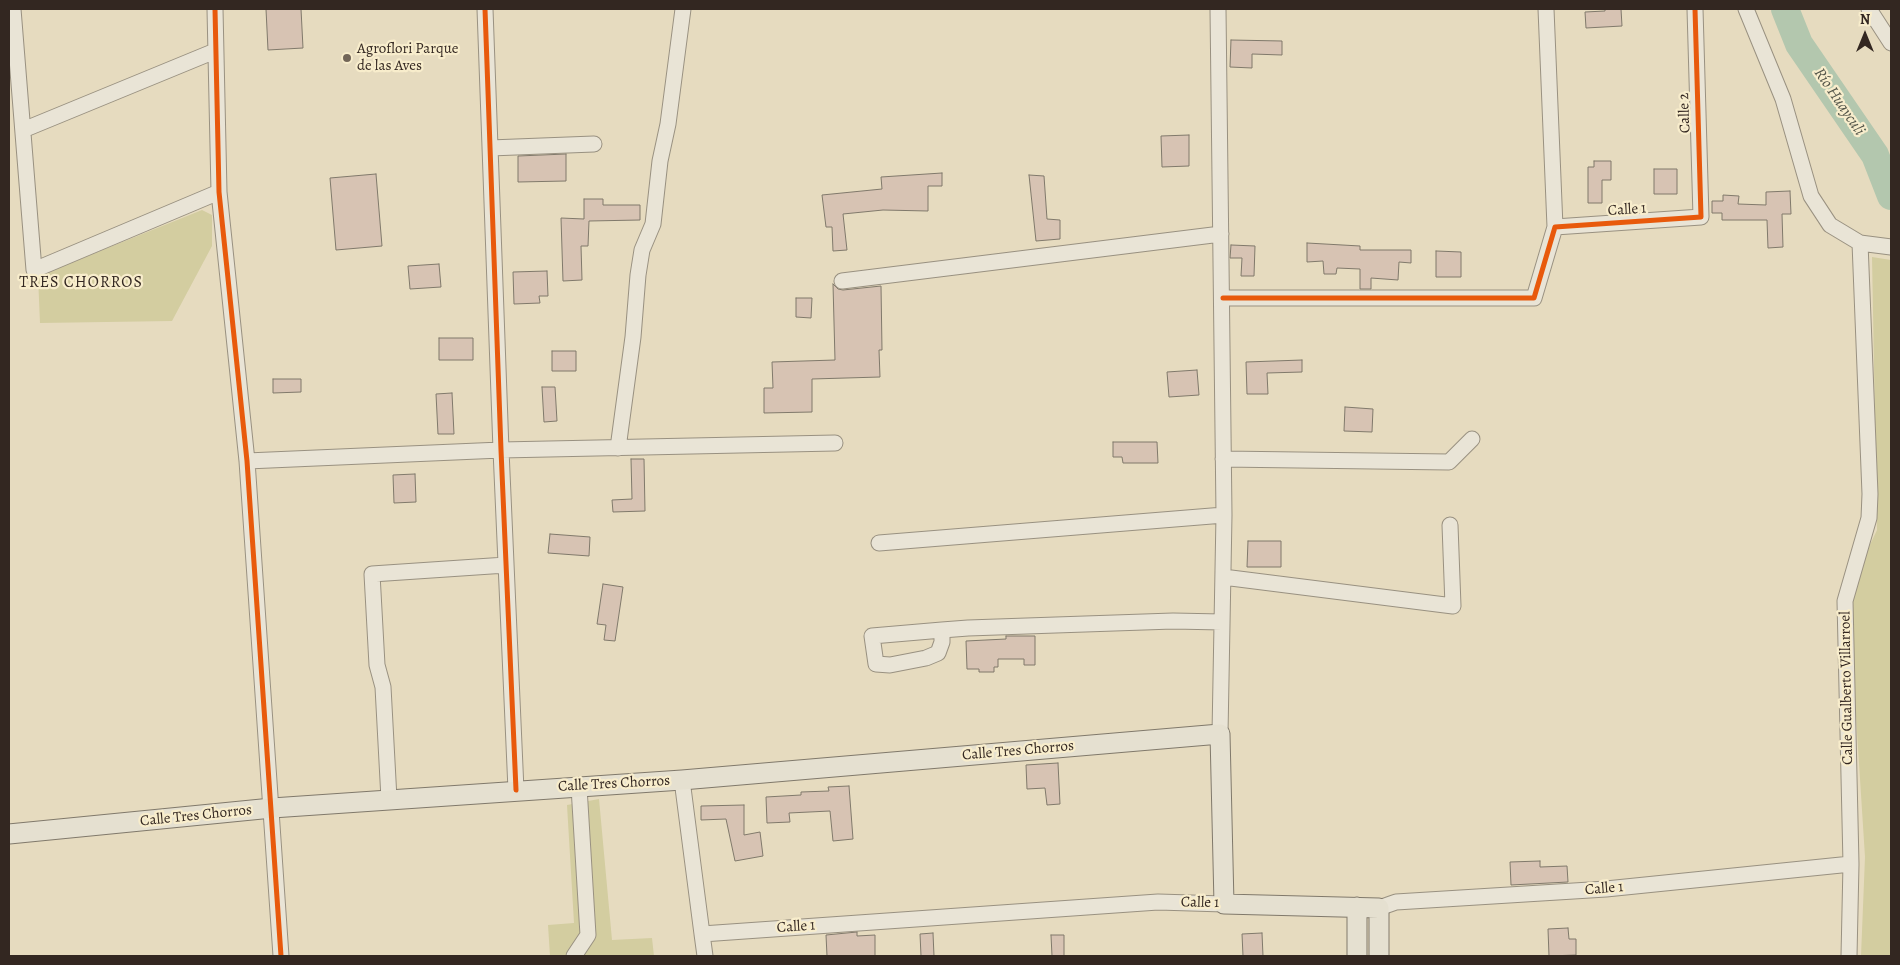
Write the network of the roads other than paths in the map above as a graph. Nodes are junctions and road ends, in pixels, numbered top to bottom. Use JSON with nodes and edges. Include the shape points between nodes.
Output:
{"nodes":[{"id":1,"x":14,"y":9,"type":"edge"},
{"id":2,"x":215,"y":9,"type":"edge"},
{"id":3,"x":485,"y":9,"type":"edge"},
{"id":4,"x":683,"y":9,"type":"edge"},
{"id":5,"x":1218,"y":9,"type":"edge"},
{"id":6,"x":1546,"y":9,"type":"edge"},
{"id":7,"x":1695,"y":9,"type":"edge"},
{"id":8,"x":1746,"y":9,"type":"edge"},
{"id":9,"x":1869,"y":9,"type":"edge"},
{"id":10,"x":1891,"y":43,"type":"edge"},
{"id":11,"x":216,"y":51,"type":"junction"},
{"id":12,"x":13,"y":54,"type":"edge"},
{"id":13,"x":13,"y":81,"type":"edge"},
{"id":14,"x":22,"y":130,"type":"junction"},
{"id":15,"x":594,"y":144,"type":"dead end"},
{"id":16,"x":490,"y":148,"type":"junction"},
{"id":17,"x":219,"y":192,"type":"junction"},
{"id":18,"x":1701,"y":217,"type":"joint"},
{"id":19,"x":1556,"y":227,"type":"junction"},
{"id":20,"x":1220,"y":234,"type":"junction"},
{"id":21,"x":1860,"y":243,"type":"junction"},
{"id":22,"x":1886,"y":246,"type":"edge"},
{"id":23,"x":842,"y":281,"type":"dead end"},
{"id":24,"x":1223,"y":298,"type":"junction"},
{"id":25,"x":1472,"y":439,"type":"dead end"},
{"id":26,"x":835,"y":443,"type":"dead end"},
{"id":27,"x":618,"y":448,"type":"junction"},
{"id":28,"x":501,"y":450,"type":"junction"},
{"id":29,"x":1223,"y":459,"type":"junction"},
{"id":30,"x":247,"y":461,"type":"junction"},
{"id":31,"x":1224,"y":515,"type":"junction"},
{"id":32,"x":1450,"y":525,"type":"dead end"},
{"id":33,"x":879,"y":543,"type":"dead end"},
{"id":34,"x":506,"y":565,"type":"junction"},
{"id":35,"x":1223,"y":577,"type":"junction"},
{"id":36,"x":1222,"y":622,"type":"junction"},
{"id":37,"x":942,"y":630,"type":"dead end"},
{"id":38,"x":1220,"y":734,"type":"junction"},
{"id":39,"x":682,"y":780,"type":"junction"},
{"id":40,"x":578,"y":786,"type":"junction"},
{"id":41,"x":516,"y":790,"type":"junction"},
{"id":42,"x":389,"y":799,"type":"junction"},
{"id":43,"x":272,"y":808,"type":"junction"},
{"id":44,"x":9,"y":834,"type":"edge"},
{"id":45,"x":1851,"y":864,"type":"junction"},
{"id":46,"x":1224,"y":904,"type":"junction"},
{"id":47,"x":1357,"y":907,"type":"junction"},
{"id":48,"x":1379,"y":908,"type":"junction"},
{"id":49,"x":702,"y":934,"type":"junction"},
{"id":50,"x":281,"y":956,"type":"edge"},
{"id":51,"x":574,"y":956,"type":"edge"},
{"id":52,"x":705,"y":956,"type":"edge"},
{"id":53,"x":1358,"y":956,"type":"edge"},
{"id":54,"x":1379,"y":956,"type":"edge"},
{"id":55,"x":1849,"y":956,"type":"edge"}],
"edges":[{"from":1,"to":12,"type":"street"},
{"from":2,"to":11,"type":"street"},
{"from":3,"to":16,"type":"street"},
{"from":4,"to":27,"type":"street","via":[[653,224],[642,250],[638,275]]},
{"from":5,"to":20,"type":"street"},
{"from":6,"to":19,"type":"street"},
{"from":7,"to":18,"type":"street","name":"Calle 2"},
{"from":8,"to":21,"type":"street","via":[[1783,98],[1811,196],[1830,225]]},
{"from":9,"to":10,"type":"street"},
{"from":11,"to":14,"type":"street"},
{"from":11,"to":17,"type":"street"},
{"from":12,"to":13,"type":"street"},
{"from":13,"to":14,"type":"street"},
{"from":14,"to":17,"type":"street","via":[[34,270]]},
{"from":15,"to":16,"type":"street"},
{"from":16,"to":28,"type":"street"},
{"from":17,"to":30,"type":"street"},
{"from":18,"to":19,"type":"street","name":"Calle 1"},
{"from":19,"to":24,"type":"street","via":[[1534,298]]},
{"from":20,"to":23,"type":"street"},
{"from":20,"to":24,"type":"street"},
{"from":21,"to":22,"type":"street"},
{"from":21,"to":45,"type":"street","name":"Calle Gualberto Villarroel","via":[[1870,494],[1869,518],[1845,601]]},
{"from":24,"to":29,"type":"street"},
{"from":25,"to":29,"type":"street","via":[[1450,462]]},
{"from":26,"to":27,"type":"street"},
{"from":27,"to":28,"type":"street"},
{"from":28,"to":30,"type":"street"},
{"from":28,"to":34,"type":"street"},
{"from":29,"to":31,"type":"street"},
{"from":30,"to":43,"type":"street"},
{"from":31,"to":33,"type":"street"},
{"from":31,"to":35,"type":"street"},
{"from":32,"to":35,"type":"street","via":[[1453,606]]},
{"from":34,"to":41,"type":"street"},
{"from":34,"to":42,"type":"street","via":[[372,574],[377,665],[383,686]]},
{"from":35,"to":36,"type":"street"},
{"from":36,"to":37,"type":"street"},
{"from":36,"to":38,"type":"street"},
{"from":38,"to":39,"type":"main road","name":"Calle Tres Chorros"},
{"from":38,"to":46,"type":"main road"},
{"from":39,"to":40,"type":"main road","name":"Calle Tres Chorros"},
{"from":39,"to":49,"type":"street"},
{"from":40,"to":41,"type":"main road","name":"Calle Tres Chorros"},
{"from":40,"to":51,"type":"street","via":[[588,935]]},
{"from":41,"to":42,"type":"main road","name":"Calle Tres Chorros"},
{"from":42,"to":43,"type":"main road","name":"Calle Tres Chorros"},
{"from":43,"to":44,"type":"main road","name":"Calle Tres Chorros"},
{"from":43,"to":50,"type":"street"},
{"from":45,"to":48,"type":"street","name":"Calle 1","via":[[1606,890],[1396,902]]},
{"from":45,"to":55,"type":"street","name":"Calle Gualberto Villarroel"},
{"from":46,"to":47,"type":"main road","name":"Calle 1"},
{"from":46,"to":49,"type":"street","name":"Calle 1","via":[[1158,902]]},
{"from":47,"to":48,"type":"main road","name":"Calle 1"},
{"from":47,"to":53,"type":"main road"},
{"from":48,"to":54,"type":"main road"},
{"from":49,"to":52,"type":"street"}]}
